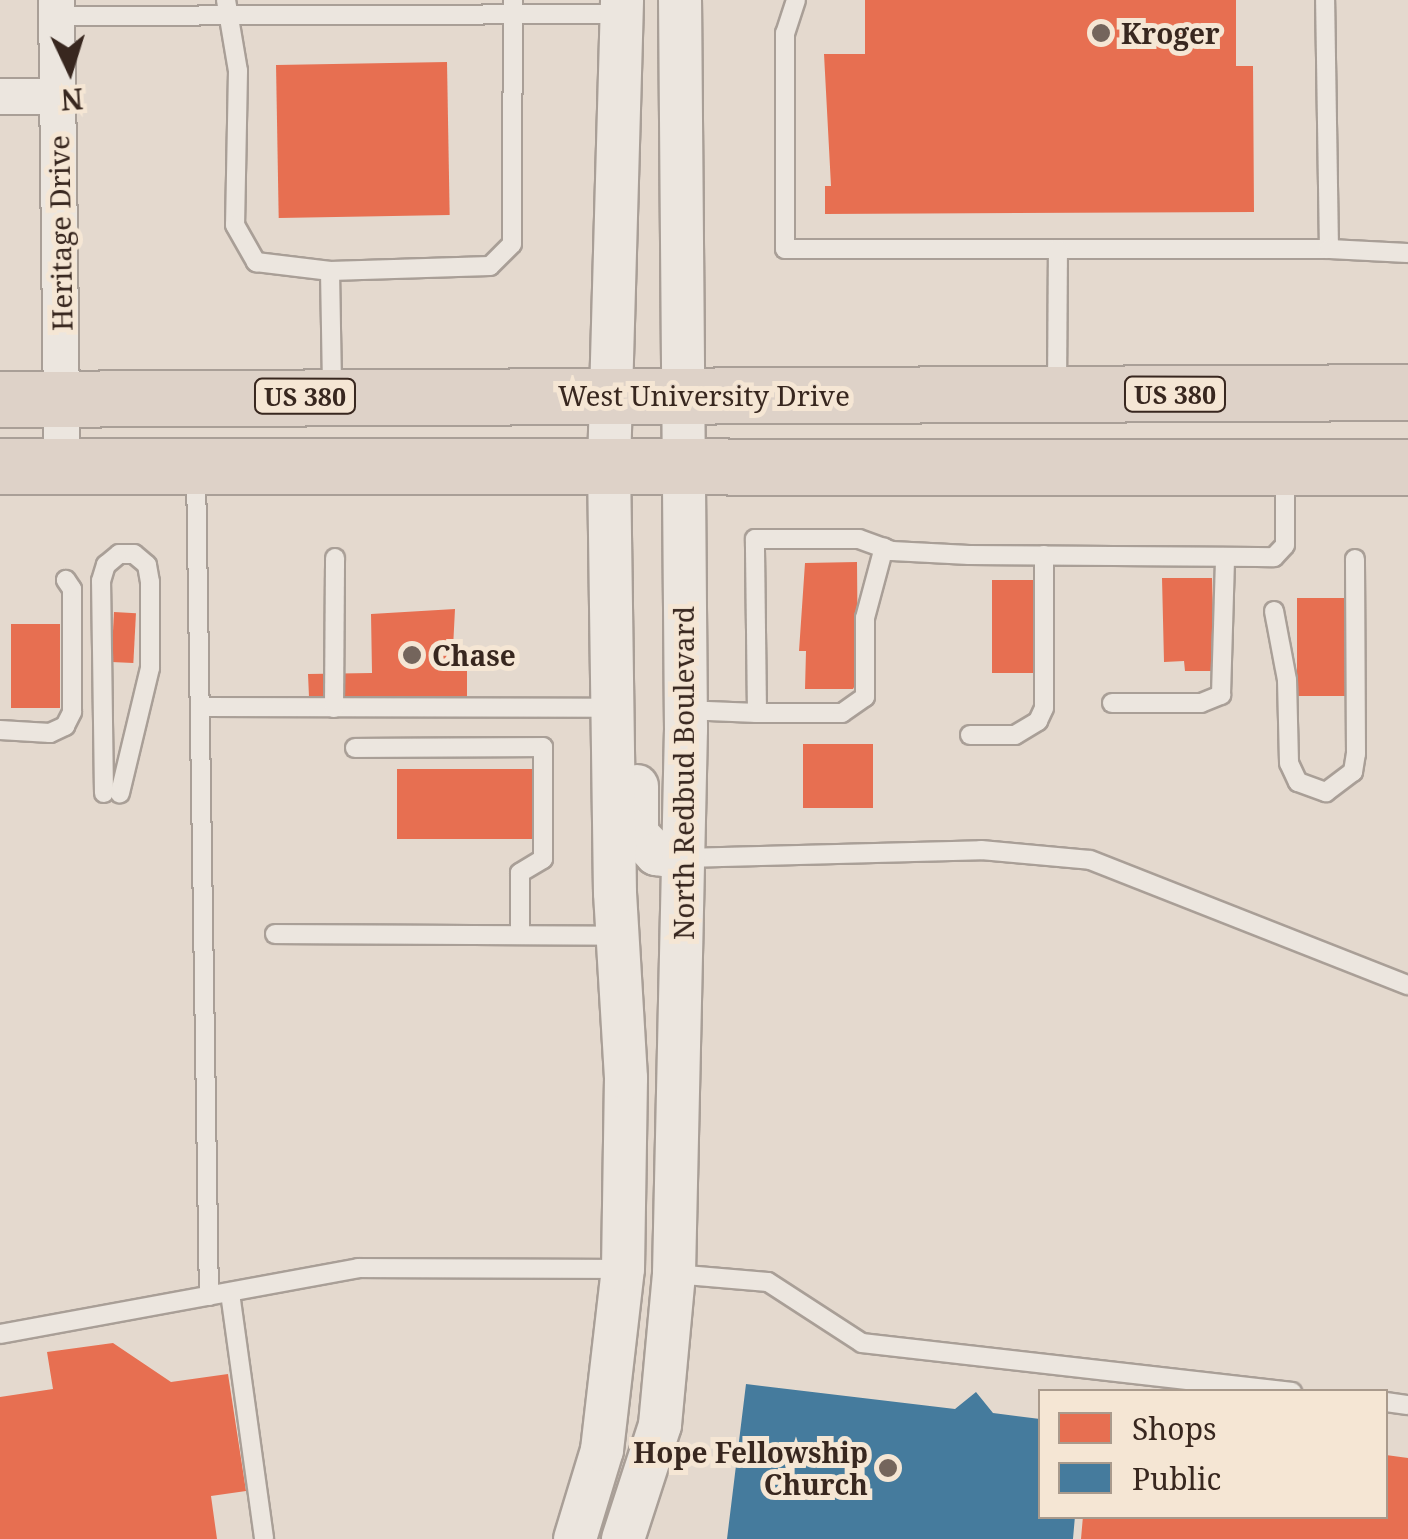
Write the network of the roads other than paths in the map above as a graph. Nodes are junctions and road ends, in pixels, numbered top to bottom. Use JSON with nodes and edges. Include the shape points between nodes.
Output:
{"nodes":[{"id":1,"x":226,"y":0,"type":"edge"},
{"id":2,"x":680,"y":0,"type":"edge"},
{"id":3,"x":796,"y":0,"type":"edge"},
{"id":4,"x":1325,"y":0,"type":"edge"},
{"id":5,"x":621,"y":7,"type":"edge"},
{"id":6,"x":57,"y":8,"type":"edge"},
{"id":7,"x":511,"y":10,"type":"edge"},
{"id":8,"x":225,"y":20,"type":"junction"},
{"id":9,"x":0,"y":96,"type":"edge"},
{"id":10,"x":58,"y":96,"type":"junction"},
{"id":11,"x":1058,"y":248,"type":"junction"},
{"id":12,"x":1329,"y":249,"type":"junction"},
{"id":13,"x":1408,"y":254,"type":"edge"},
{"id":14,"x":330,"y":271,"type":"junction"},
{"id":15,"x":1408,"y":392,"type":"edge"},
{"id":16,"x":610,"y":395,"type":"junction"},
{"id":17,"x":1057,"y":395,"type":"junction"},
{"id":18,"x":332,"y":396,"type":"junction"},
{"id":19,"x":682,"y":396,"type":"junction"},
{"id":20,"x":63,"y":398,"type":"junction"},
{"id":21,"x":0,"y":399,"type":"edge"},
{"id":22,"x":0,"y":466,"type":"edge"},
{"id":23,"x":62,"y":466,"type":"junction"},
{"id":24,"x":196,"y":466,"type":"junction"},
{"id":25,"x":609,"y":466,"type":"junction"},
{"id":26,"x":682,"y":466,"type":"junction"},
{"id":27,"x":1408,"y":466,"type":"edge"},
{"id":28,"x":1285,"y":467,"type":"junction"},
{"id":29,"x":884,"y":548,"type":"junction"},
{"id":30,"x":1044,"y":555,"type":"junction"},
{"id":31,"x":1226,"y":557,"type":"junction"},
{"id":32,"x":335,"y":558,"type":"dead end"},
{"id":33,"x":1356,"y":559,"type":"dead end"},
{"id":34,"x":66,"y":580,"type":"dead end"},
{"id":35,"x":1274,"y":610,"type":"dead end"},
{"id":36,"x":1112,"y":703,"type":"dead end"},
{"id":37,"x":202,"y":707,"type":"junction"},
{"id":38,"x":334,"y":708,"type":"junction"},
{"id":39,"x":620,"y":708,"type":"junction"},
{"id":40,"x":686,"y":710,"type":"junction"},
{"id":41,"x":757,"y":712,"type":"junction"},
{"id":42,"x":0,"y":730,"type":"edge"},
{"id":43,"x":970,"y":735,"type":"dead end"},
{"id":44,"x":355,"y":748,"type":"dead end"},
{"id":45,"x":112,"y":793,"type":"joint"},
{"id":46,"x":684,"y":858,"type":"junction"},
{"id":47,"x":276,"y":934,"type":"dead end"},
{"id":48,"x":520,"y":934,"type":"junction"},
{"id":49,"x":618,"y":936,"type":"junction"},
{"id":50,"x":1408,"y":985,"type":"edge"},
{"id":51,"x":623,"y":1270,"type":"junction"},
{"id":52,"x":674,"y":1274,"type":"junction"},
{"id":53,"x":230,"y":1292,"type":"junction"},
{"id":54,"x":209,"y":1296,"type":"junction"},
{"id":55,"x":0,"y":1334,"type":"edge"},
{"id":56,"x":1266,"y":1389,"type":"edge"},
{"id":57,"x":264,"y":1539,"type":"edge"},
{"id":58,"x":576,"y":1539,"type":"edge"},
{"id":59,"x":623,"y":1539,"type":"edge"}],
"edges":[{"from":1,"to":8,"type":"lane"},
{"from":2,"to":19,"type":"street","name":"North Redbud Boulevard"},
{"from":3,"to":11,"type":"lane","via":[[784,33],[785,249]]},
{"from":4,"to":12,"type":"lane"},
{"from":5,"to":7,"type":"lane"},
{"from":5,"to":16,"type":"street"},
{"from":6,"to":8,"type":"lane"},
{"from":6,"to":10,"type":"street","name":"Heritage Drive"},
{"from":7,"to":8,"type":"lane"},
{"from":7,"to":14,"type":"lane","via":[[512,244],[490,266]]},
{"from":8,"to":14,"type":"lane","via":[[238,71],[235,225],[256,262]]},
{"from":9,"to":10,"type":"street"},
{"from":10,"to":20,"type":"street","name":"Heritage Drive"},
{"from":11,"to":12,"type":"lane"},
{"from":11,"to":17,"type":"lane"},
{"from":12,"to":13,"type":"lane"},
{"from":14,"to":18,"type":"lane"},
{"from":15,"to":17,"type":"highway","name":"West University Drive","number":"US 380"},
{"from":16,"to":18,"type":"highway","name":"West University Drive","number":"US 380"},
{"from":16,"to":19,"type":"highway","name":"West University Drive","number":"US 380"},
{"from":16,"to":25,"type":"street"},
{"from":17,"to":19,"type":"highway","name":"West University Drive","number":"US 380"},
{"from":18,"to":20,"type":"highway","name":"West University Drive","number":"US 380"},
{"from":19,"to":26,"type":"street","name":"North Redbud Boulevard"},
{"from":20,"to":21,"type":"highway","name":"West University Drive","number":"US 380"},
{"from":20,"to":23,"type":"street","name":"Heritage Drive"},
{"from":22,"to":23,"type":"highway"},
{"from":23,"to":24,"type":"highway"},
{"from":24,"to":25,"type":"highway"},
{"from":24,"to":37,"type":"lane"},
{"from":25,"to":26,"type":"highway"},
{"from":25,"to":39,"type":"street","via":[[610,650]]},
{"from":26,"to":28,"type":"highway"},
{"from":26,"to":40,"type":"street","name":"North Redbud Boulevard"},
{"from":27,"to":28,"type":"highway"},
{"from":28,"to":31,"type":"lane","via":[[1285,545],[1274,557]]},
{"from":29,"to":30,"type":"lane"},
{"from":29,"to":41,"type":"lane","via":[[866,618],[865,697],[842,713]]},
{"from":29,"to":41,"type":"lane","via":[[859,540],[755,539]]},
{"from":30,"to":31,"type":"lane"},
{"from":30,"to":43,"type":"lane","via":[[1044,708],[1038,721],[1015,736]]},
{"from":31,"to":36,"type":"lane","via":[[1221,695],[1201,703]]},
{"from":32,"to":38,"type":"lane"},
{"from":33,"to":35,"type":"lane","via":[[1356,754],[1352,772],[1326,792],[1298,782],[1289,764],[1287,680]]},
{"from":34,"to":42,"type":"lane","via":[[72,589],[72,712],[65,726],[50,733]]},
{"from":37,"to":38,"type":"lane"},
{"from":37,"to":54,"type":"lane"},
{"from":38,"to":39,"type":"lane"},
{"from":39,"to":46,"type":"street","via":[[636,732],[637,834],[656,854]]},
{"from":39,"to":49,"type":"street"},
{"from":40,"to":41,"type":"lane"},
{"from":40,"to":46,"type":"street","name":"North Redbud Boulevard"},
{"from":44,"to":48,"type":"lane","via":[[542,747],[543,859],[520,873]]},
{"from":45,"to":45,"type":"lane","via":[[150,668],[150,582],[147,565],[134,554],[119,554],[106,565],[102,582]]},
{"from":46,"to":50,"type":"lane","via":[[981,850],[1090,860]]},
{"from":46,"to":52,"type":"street","name":"North Redbud Boulevard"},
{"from":47,"to":48,"type":"lane"},
{"from":48,"to":49,"type":"lane"},
{"from":49,"to":51,"type":"street","via":[[626,1078]]},
{"from":51,"to":52,"type":"street"},
{"from":51,"to":53,"type":"lane","via":[[358,1268]]},
{"from":51,"to":58,"type":"street","via":[[602,1450]]},
{"from":52,"to":56,"type":"lane","via":[[768,1282],[862,1343]]},
{"from":52,"to":59,"type":"street","name":"North Redbud Boulevard","via":[[660,1425]]},
{"from":53,"to":54,"type":"lane"},
{"from":53,"to":57,"type":"lane"},
{"from":54,"to":55,"type":"lane"}]}
